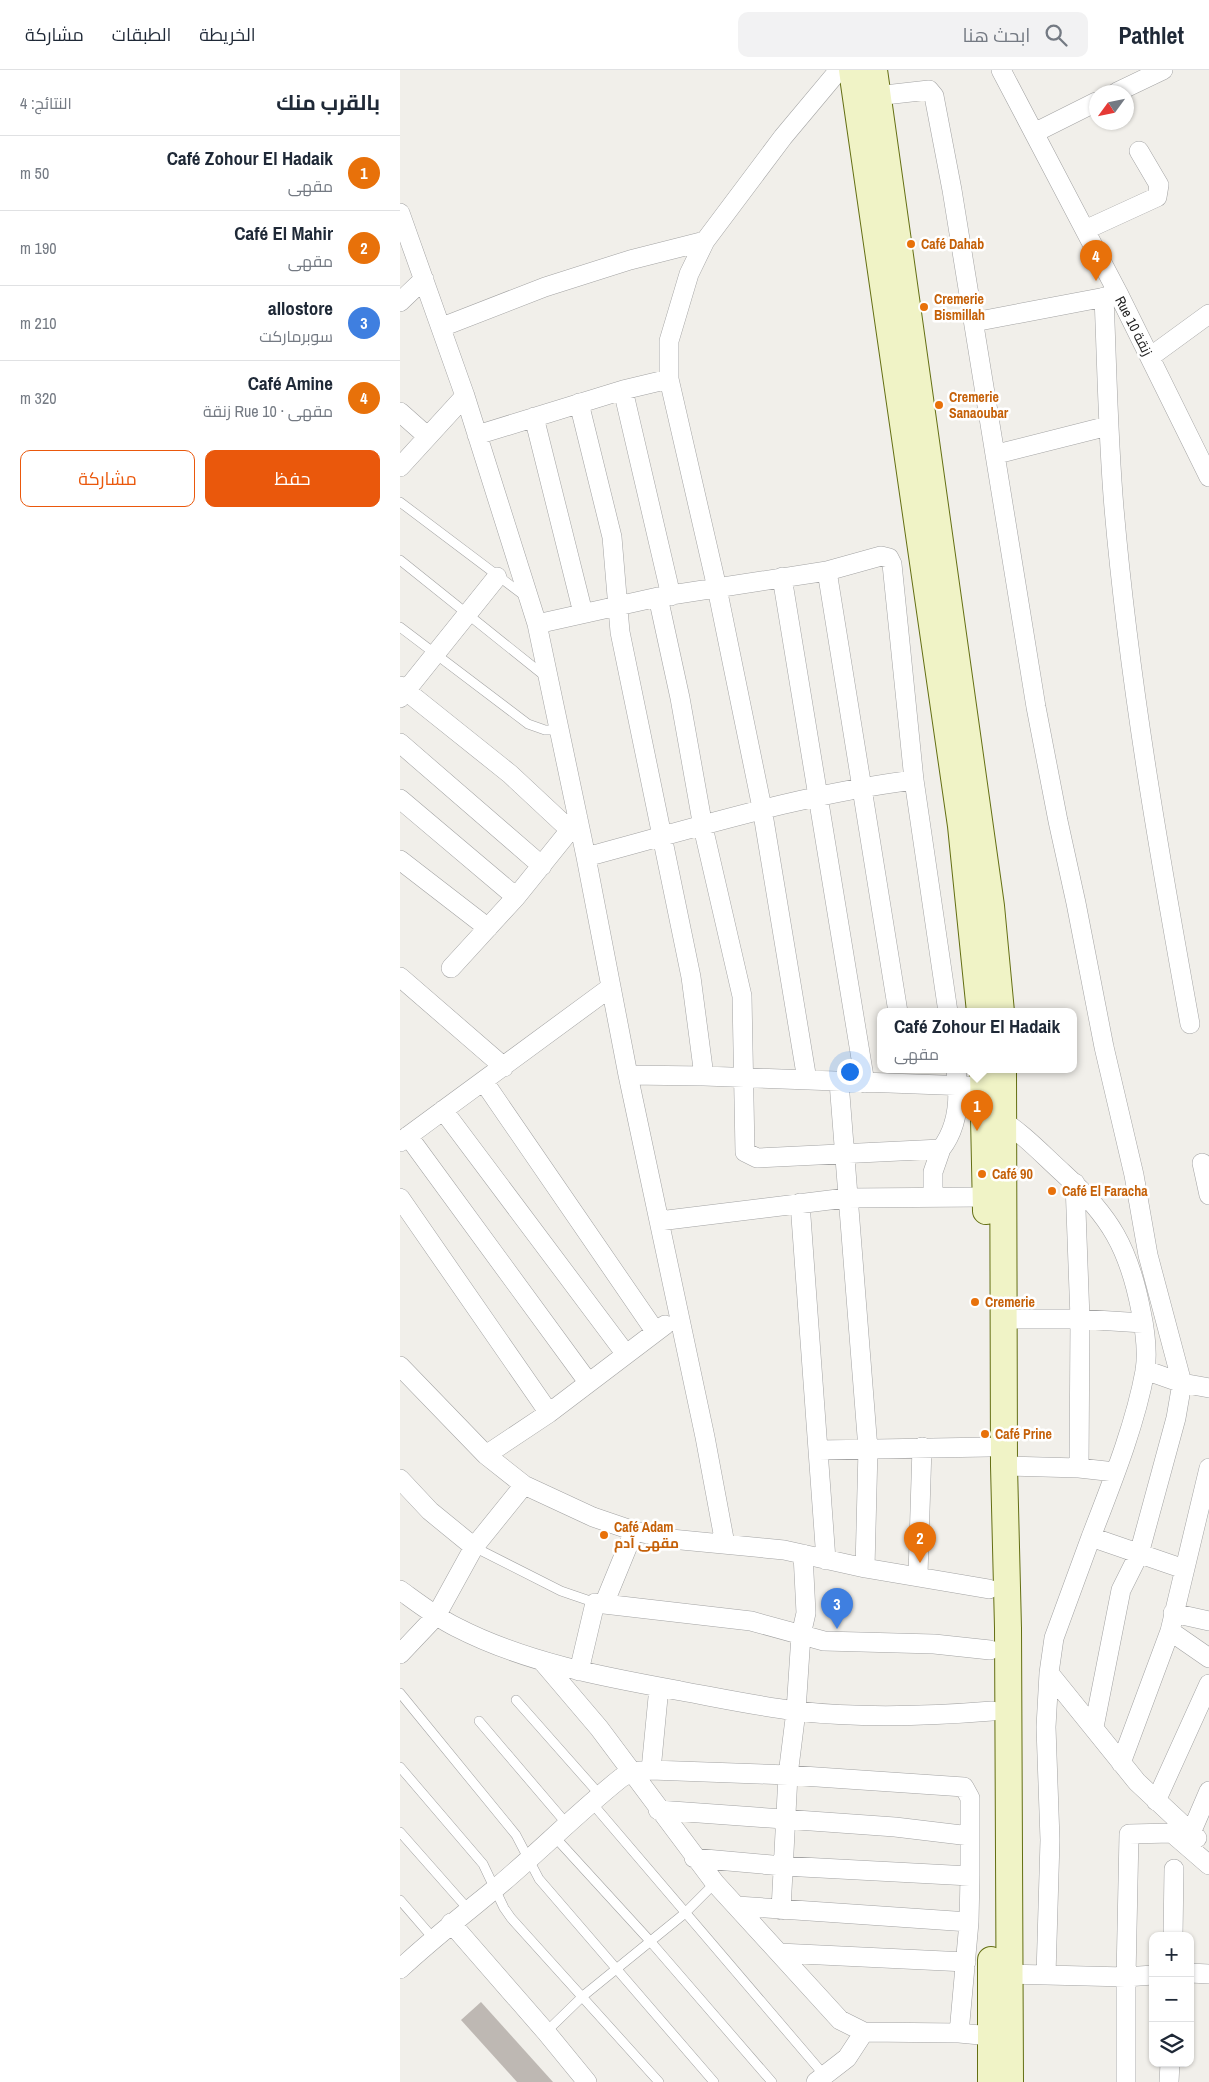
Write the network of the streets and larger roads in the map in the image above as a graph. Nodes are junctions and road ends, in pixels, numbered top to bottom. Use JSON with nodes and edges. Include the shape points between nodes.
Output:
{"nodes":[{"id":1,"x":839,"y":70,"type":"edge"},
{"id":2,"x":852,"y":70,"type":"edge"},
{"id":3,"x":874,"y":70,"type":"edge"},
{"id":4,"x":1001,"y":70,"type":"edge"},
{"id":5,"x":1163,"y":70,"type":"edge"},
{"id":6,"x":1132,"y":85,"type":"edge"},
{"id":7,"x":866,"y":97,"type":"junction"},
{"id":8,"x":1089,"y":106,"type":"edge"},
{"id":9,"x":1034,"y":133,"type":"junction"},
{"id":10,"x":1139,"y":150,"type":"dead end"},
{"id":11,"x":400,"y":213,"type":"edge"},
{"id":12,"x":1085,"y":230,"type":"junction"},
{"id":13,"x":705,"y":241,"type":"junction"},
{"id":14,"x":424,"y":279,"type":"junction"},
{"id":15,"x":1112,"y":296,"type":"junction"},
{"id":16,"x":400,"y":302,"type":"edge"},
{"id":17,"x":1209,"y":314,"type":"edge"},
{"id":18,"x":974,"y":322,"type":"junction"},
{"id":19,"x":442,"y":327,"type":"junction"},
{"id":20,"x":1150,"y":357,"type":"junction"},
{"id":21,"x":668,"y":379,"type":"junction"},
{"id":22,"x":623,"y":390,"type":"junction"},
{"id":23,"x":466,"y":396,"type":"junction"},
{"id":24,"x":579,"y":403,"type":"junction"},
{"id":25,"x":400,"y":412,"type":"edge"},
{"id":26,"x":534,"y":417,"type":"junction"},
{"id":27,"x":1108,"y":426,"type":"junction"},
{"id":28,"x":477,"y":435,"type":"junction"},
{"id":29,"x":427,"y":436,"type":"junction"},
{"id":30,"x":997,"y":454,"type":"junction"},
{"id":31,"x":400,"y":467,"type":"edge"},
{"id":32,"x":1209,"y":477,"type":"edge"},
{"id":33,"x":827,"y":570,"type":"junction"},
{"id":34,"x":497,"y":576,"type":"road end"},
{"id":35,"x":782,"y":578,"type":"junction"},
{"id":36,"x":717,"y":588,"type":"junction"},
{"id":37,"x":664,"y":596,"type":"junction"},
{"id":38,"x":617,"y":605,"type":"junction"},
{"id":39,"x":583,"y":614,"type":"junction"},
{"id":40,"x":537,"y":624,"type":"junction"},
{"id":41,"x":402,"y":692,"type":"edge"},
{"id":42,"x":400,"y":743,"type":"edge"},
{"id":43,"x":914,"y":780,"type":"junction"},
{"id":44,"x":862,"y":786,"type":"junction"},
{"id":45,"x":819,"y":795,"type":"junction"},
{"id":46,"x":400,"y":800,"type":"edge"},
{"id":47,"x":762,"y":808,"type":"junction"},
{"id":48,"x":574,"y":824,"type":"junction"},
{"id":49,"x":703,"y":827,"type":"junction"},
{"id":50,"x":661,"y":837,"type":"junction"},
{"id":51,"x":586,"y":857,"type":"junction"},
{"id":52,"x":400,"y":860,"type":"edge"},
{"id":53,"x":542,"y":866,"type":"junction"},
{"id":54,"x":516,"y":897,"type":"junction"},
{"id":55,"x":488,"y":928,"type":"junction"},
{"id":56,"x":451,"y":968,"type":"dead end"},
{"id":57,"x":400,"y":977,"type":"edge"},
{"id":58,"x":611,"y":987,"type":"junction"},
{"id":59,"x":897,"y":1008,"type":"edge"},
{"id":60,"x":947,"y":1008,"type":"edge"},
{"id":61,"x":980,"y":1008,"type":"edge"},
{"id":62,"x":1000,"y":1008,"type":"edge"},
{"id":63,"x":1190,"y":1024,"type":"dead end"},
{"id":64,"x":504,"y":1067,"type":"junction"},
{"id":65,"x":628,"y":1075,"type":"junction"},
{"id":66,"x":704,"y":1076,"type":"junction"},
{"id":67,"x":908,"y":1077,"type":"edge"},
{"id":68,"x":742,"y":1078,"type":"junction"},
{"id":69,"x":807,"y":1080,"type":"junction"},
{"id":70,"x":484,"y":1082,"type":"junction"},
{"id":71,"x":839,"y":1082,"type":"junction"},
{"id":72,"x":865,"y":1082,"type":"junction"},
{"id":73,"x":985,"y":1088,"type":"edge"},
{"id":74,"x":443,"y":1110,"type":"junction"},
{"id":75,"x":403,"y":1135,"type":"edge"},
{"id":76,"x":941,"y":1149,"type":"junction"},
{"id":77,"x":844,"y":1154,"type":"junction"},
{"id":78,"x":1202,"y":1163,"type":"dead end"},
{"id":79,"x":1074,"y":1183,"type":"junction"},
{"id":80,"x":1209,"y":1195,"type":"edge"},
{"id":81,"x":985,"y":1197,"type":"junction"},
{"id":82,"x":400,"y":1198,"type":"edge"},
{"id":83,"x":846,"y":1198,"type":"junction"},
{"id":84,"x":932,"y":1198,"type":"junction"},
{"id":85,"x":800,"y":1203,"type":"junction"},
{"id":86,"x":659,"y":1221,"type":"junction"},
{"id":87,"x":680,"y":1316,"type":"junction"},
{"id":88,"x":1003,"y":1319,"type":"junction"},
{"id":89,"x":1080,"y":1319,"type":"junction"},
{"id":90,"x":1143,"y":1322,"type":"junction"},
{"id":91,"x":655,"y":1330,"type":"junction"},
{"id":92,"x":625,"y":1353,"type":"junction"},
{"id":93,"x":400,"y":1366,"type":"edge"},
{"id":94,"x":1145,"y":1370,"type":"junction"},
{"id":95,"x":588,"y":1382,"type":"junction"},
{"id":96,"x":1182,"y":1383,"type":"junction"},
{"id":97,"x":1209,"y":1388,"type":"edge"},
{"id":98,"x":549,"y":1412,"type":"junction"},
{"id":99,"x":922,"y":1447,"type":"junction"},
{"id":100,"x":868,"y":1449,"type":"junction"},
{"id":101,"x":819,"y":1450,"type":"junction"},
{"id":102,"x":486,"y":1455,"type":"junction"},
{"id":103,"x":996,"y":1457,"type":"junction"},
{"id":104,"x":1079,"y":1468,"type":"junction"},
{"id":105,"x":1209,"y":1468,"type":"edge"},
{"id":106,"x":1115,"y":1472,"type":"junction"},
{"id":107,"x":400,"y":1479,"type":"edge"},
{"id":108,"x":524,"y":1485,"type":"junction"},
{"id":109,"x":634,"y":1531,"type":"junction"},
{"id":110,"x":1091,"y":1537,"type":"junction"},
{"id":111,"x":725,"y":1544,"type":"junction"},
{"id":112,"x":474,"y":1546,"type":"junction"},
{"id":113,"x":803,"y":1554,"type":"junction"},
{"id":114,"x":1139,"y":1554,"type":"junction"},
{"id":115,"x":826,"y":1560,"type":"junction"},
{"id":116,"x":865,"y":1568,"type":"junction"},
{"id":117,"x":1184,"y":1569,"type":"junction"},
{"id":118,"x":918,"y":1576,"type":"junction"},
{"id":119,"x":400,"y":1590,"type":"edge"},
{"id":120,"x":989,"y":1590,"type":"junction"},
{"id":121,"x":600,"y":1604,"type":"junction"},
{"id":122,"x":436,"y":1616,"type":"junction"},
{"id":123,"x":1209,"y":1621,"type":"edge"},
{"id":124,"x":1172,"y":1622,"type":"junction"},
{"id":125,"x":801,"y":1635,"type":"junction"},
{"id":126,"x":990,"y":1650,"type":"junction"},
{"id":127,"x":400,"y":1654,"type":"edge"},
{"id":128,"x":1209,"y":1658,"type":"edge"},
{"id":129,"x":542,"y":1661,"type":"junction"},
{"id":130,"x":579,"y":1671,"type":"junction"},
{"id":131,"x":1049,"y":1673,"type":"junction"},
{"id":132,"x":1209,"y":1684,"type":"edge"},
{"id":133,"x":660,"y":1687,"type":"junction"},
{"id":134,"x":796,"y":1711,"type":"junction"},
{"id":135,"x":992,"y":1711,"type":"junction"},
{"id":136,"x":1094,"y":1727,"type":"junction"},
{"id":137,"x":1121,"y":1763,"type":"junction"},
{"id":138,"x":651,"y":1770,"type":"junction"},
{"id":139,"x":631,"y":1772,"type":"junction"},
{"id":140,"x":788,"y":1775,"type":"junction"},
{"id":141,"x":1209,"y":1792,"type":"edge"},
{"id":142,"x":1156,"y":1802,"type":"junction"},
{"id":143,"x":658,"y":1810,"type":"junction"},
{"id":144,"x":784,"y":1820,"type":"junction"},
{"id":145,"x":1191,"y":1833,"type":"junction"},
{"id":146,"x":970,"y":1836,"type":"junction"},
{"id":147,"x":1209,"y":1849,"type":"edge"},
{"id":148,"x":694,"y":1858,"type":"junction"},
{"id":149,"x":1209,"y":1865,"type":"edge"},
{"id":150,"x":783,"y":1866,"type":"junction"},
{"id":151,"x":1174,"y":1869,"type":"dead end"},
{"id":152,"x":970,"y":1876,"type":"junction"},
{"id":153,"x":737,"y":1906,"type":"junction"},
{"id":154,"x":782,"y":1910,"type":"junction"},
{"id":155,"x":969,"y":1922,"type":"junction"},
{"id":156,"x":451,"y":1923,"type":"junction"},
{"id":157,"x":1173,"y":1932,"type":"edge"},
{"id":158,"x":778,"y":1953,"type":"junction"},
{"id":159,"x":966,"y":1962,"type":"junction"},
{"id":160,"x":400,"y":1969,"type":"edge"},
{"id":161,"x":1009,"y":1974,"type":"junction"},
{"id":162,"x":1194,"y":1974,"type":"edge"},
{"id":163,"x":1209,"y":1974,"type":"edge"},
{"id":164,"x":1046,"y":1975,"type":"junction"},
{"id":165,"x":1149,"y":1975,"type":"edge"},
{"id":166,"x":1126,"y":1977,"type":"junction"},
{"id":167,"x":864,"y":2032,"type":"junction"},
{"id":168,"x":959,"y":2032,"type":"junction"},
{"id":169,"x":990,"y":2036,"type":"junction"},
{"id":170,"x":1170,"y":2067,"type":"edge"},
{"id":171,"x":820,"y":2079,"type":"edge"},
{"id":172,"x":587,"y":2082,"type":"edge"},
{"id":173,"x":991,"y":2082,"type":"edge"},
{"id":174,"x":1010,"y":2082,"type":"edge"},
{"id":175,"x":1126,"y":2082,"type":"edge"},
{"id":176,"x":1169,"y":2082,"type":"edge"}],
"edges":[{"from":1,"to":13,"type":"street","via":[[782,137]]},
{"from":2,"to":7,"type":"main road"},
{"from":3,"to":7,"type":"main road"},
{"from":4,"to":9,"type":"street","name":"Rue 10 زنقة"},
{"from":5,"to":6,"type":"street"},
{"from":7,"to":18,"type":"street","via":[[929,90],[934,96]]},
{"from":7,"to":61,"type":"main road","via":[[961,826]]},
{"from":7,"to":62,"type":"main road","via":[[991,906]]},
{"from":8,"to":9,"type":"street"},
{"from":9,"to":12,"type":"street","name":"Rue 10 زنقة"},
{"from":10,"to":12,"type":"street","via":[[1159,186],[1157,198]]},
{"from":11,"to":14,"type":"street"},
{"from":12,"to":15,"type":"street","name":"Rue 10 زنقة"},
{"from":13,"to":19,"type":"street","via":[[544,287]]},
{"from":13,"to":21,"type":"street","via":[[688,274],[669,341]]},
{"from":14,"to":16,"type":"street"},
{"from":14,"to":19,"type":"street"},
{"from":15,"to":18,"type":"street"},
{"from":15,"to":20,"type":"street","name":"Rue 10 زنقة"},
{"from":15,"to":27,"type":"street"},
{"from":17,"to":20,"type":"street"},
{"from":18,"to":30,"type":"street"},
{"from":19,"to":23,"type":"street"},
{"from":20,"to":32,"type":"street","name":"Rue 10 زنقة"},
{"from":21,"to":22,"type":"street"},
{"from":21,"to":36,"type":"street"},
{"from":22,"to":24,"type":"street"},
{"from":22,"to":37,"type":"street"},
{"from":23,"to":28,"type":"street"},
{"from":23,"to":29,"type":"street"},
{"from":24,"to":26,"type":"street"},
{"from":24,"to":38,"type":"street","via":[[612,537]]},
{"from":25,"to":29,"type":"street"},
{"from":26,"to":28,"type":"street"},
{"from":26,"to":39,"type":"street"},
{"from":27,"to":30,"type":"street"},
{"from":27,"to":63,"type":"street","via":[[1132,664],[1169,910]]},
{"from":28,"to":40,"type":"street"},
{"from":29,"to":31,"type":"street"},
{"from":30,"to":96,"type":"street","via":[[1036,707],[1058,821],[1147,1248]]},
{"from":33,"to":35,"type":"street"},
{"from":33,"to":43,"type":"street","via":[[881,556],[892,564]]},
{"from":33,"to":44,"type":"street"},
{"from":34,"to":41,"type":"street","via":[[469,615]]},
{"from":35,"to":36,"type":"street"},
{"from":35,"to":45,"type":"street"},
{"from":36,"to":37,"type":"street"},
{"from":36,"to":47,"type":"street"},
{"from":37,"to":38,"type":"street"},
{"from":37,"to":49,"type":"street"},
{"from":38,"to":39,"type":"street"},
{"from":38,"to":50,"type":"street"},
{"from":39,"to":40,"type":"street"},
{"from":40,"to":48,"type":"street","via":[[560,730]]},
{"from":41,"to":48,"type":"street"},
{"from":42,"to":53,"type":"street"},
{"from":43,"to":44,"type":"street"},
{"from":43,"to":60,"type":"street"},
{"from":44,"to":45,"type":"street"},
{"from":44,"to":59,"type":"street"},
{"from":45,"to":47,"type":"street"},
{"from":45,"to":72,"type":"street"},
{"from":46,"to":54,"type":"street"},
{"from":47,"to":49,"type":"street"},
{"from":47,"to":69,"type":"street"},
{"from":48,"to":51,"type":"street"},
{"from":48,"to":53,"type":"street"},
{"from":49,"to":50,"type":"street"},
{"from":49,"to":68,"type":"street","via":[[742,996]]},
{"from":50,"to":51,"type":"street"},
{"from":50,"to":66,"type":"street","via":[[696,1004]]},
{"from":51,"to":58,"type":"street"},
{"from":52,"to":55,"type":"street"},
{"from":53,"to":54,"type":"street"},
{"from":54,"to":55,"type":"street"},
{"from":55,"to":56,"type":"street"},
{"from":57,"to":64,"type":"street"},
{"from":58,"to":64,"type":"street"},
{"from":58,"to":65,"type":"street"},
{"from":64,"to":70,"type":"street"},
{"from":65,"to":66,"type":"street"},
{"from":65,"to":86,"type":"street"},
{"from":66,"to":68,"type":"street"},
{"from":67,"to":72,"type":"street"},
{"from":67,"to":73,"type":"street"},
{"from":68,"to":69,"type":"street"},
{"from":68,"to":77,"type":"street","via":[[745,1149],[748,1154],[757,1158]]},
{"from":69,"to":71,"type":"street"},
{"from":70,"to":74,"type":"street"},
{"from":70,"to":91,"type":"street"},
{"from":71,"to":72,"type":"street"},
{"from":71,"to":77,"type":"street"},
{"from":73,"to":76,"type":"street"},
{"from":73,"to":79,"type":"street"},
{"from":73,"to":81,"type":"main road"},
{"from":73,"to":88,"type":"main road"},
{"from":74,"to":75,"type":"street"},
{"from":74,"to":92,"type":"street"},
{"from":75,"to":95,"type":"street"},
{"from":76,"to":77,"type":"street"},
{"from":76,"to":84,"type":"street","via":[[933,1172]]},
{"from":77,"to":83,"type":"street"},
{"from":78,"to":80,"type":"street"},
{"from":79,"to":89,"type":"street"},
{"from":79,"to":90,"type":"street","via":[[1100,1210],[1119,1238],[1133,1277]]},
{"from":81,"to":84,"type":"street"},
{"from":81,"to":103,"type":"main road"},
{"from":82,"to":98,"type":"street"},
{"from":83,"to":84,"type":"street"},
{"from":83,"to":85,"type":"street"},
{"from":83,"to":100,"type":"street"},
{"from":85,"to":86,"type":"street"},
{"from":85,"to":101,"type":"street"},
{"from":86,"to":87,"type":"street"},
{"from":87,"to":91,"type":"street"},
{"from":87,"to":111,"type":"street"},
{"from":88,"to":89,"type":"street"},
{"from":88,"to":103,"type":"main road"},
{"from":89,"to":90,"type":"street"},
{"from":89,"to":104,"type":"street"},
{"from":90,"to":94,"type":"street"},
{"from":91,"to":92,"type":"street"},
{"from":92,"to":95,"type":"street"},
{"from":93,"to":102,"type":"street"},
{"from":94,"to":96,"type":"street"},
{"from":94,"to":106,"type":"street"},
{"from":95,"to":98,"type":"street"},
{"from":96,"to":97,"type":"street"},
{"from":96,"to":114,"type":"street","via":[[1176,1418]]},
{"from":98,"to":102,"type":"street"},
{"from":99,"to":100,"type":"street"},
{"from":99,"to":103,"type":"street"},
{"from":99,"to":118,"type":"street"},
{"from":100,"to":101,"type":"street"},
{"from":100,"to":116,"type":"street"},
{"from":101,"to":115,"type":"street"},
{"from":102,"to":108,"type":"street"},
{"from":103,"to":104,"type":"street"},
{"from":103,"to":120,"type":"main road"},
{"from":103,"to":161,"type":"main road","via":[[1008,1628]]},
{"from":104,"to":106,"type":"street"},
{"from":105,"to":117,"type":"street"},
{"from":106,"to":110,"type":"street"},
{"from":107,"to":112,"type":"street","via":[[430,1511]]},
{"from":108,"to":109,"type":"street","via":[[593,1518]]},
{"from":108,"to":112,"type":"street"},
{"from":109,"to":111,"type":"street","via":[[696,1543]]},
{"from":109,"to":121,"type":"street"},
{"from":110,"to":114,"type":"street"},
{"from":110,"to":131,"type":"street","via":[[1054,1638]]},
{"from":111,"to":113,"type":"street"},
{"from":112,"to":122,"type":"street"},
{"from":113,"to":115,"type":"street"},
{"from":113,"to":125,"type":"street","via":[[806,1613]]},
{"from":114,"to":117,"type":"street"},
{"from":114,"to":136,"type":"street","via":[[1121,1590]]},
{"from":115,"to":116,"type":"street"},
{"from":116,"to":118,"type":"street"},
{"from":117,"to":124,"type":"street"},
{"from":118,"to":120,"type":"street"},
{"from":119,"to":122,"type":"street"},
{"from":120,"to":126,"type":"main road"},
{"from":121,"to":125,"type":"street","via":[[751,1621]]},
{"from":121,"to":130,"type":"street"},
{"from":122,"to":127,"type":"street"},
{"from":122,"to":129,"type":"street","via":[[488,1642]]},
{"from":123,"to":124,"type":"street"},
{"from":124,"to":128,"type":"street"},
{"from":124,"to":137,"type":"street"},
{"from":125,"to":126,"type":"street","via":[[824,1641],[934,1644]]},
{"from":125,"to":134,"type":"street"},
{"from":126,"to":135,"type":"main road"},
{"from":129,"to":130,"type":"street"},
{"from":129,"to":139,"type":"street"},
{"from":130,"to":133,"type":"street"},
{"from":131,"to":136,"type":"street"},
{"from":131,"to":164,"type":"street","via":[[1046,1727],[1050,1840]]},
{"from":132,"to":142,"type":"street"},
{"from":133,"to":134,"type":"street"},
{"from":133,"to":138,"type":"street"},
{"from":134,"to":135,"type":"street","via":[[848,1714]]},
{"from":134,"to":140,"type":"street"},
{"from":135,"to":169,"type":"main road"},
{"from":136,"to":137,"type":"street"},
{"from":137,"to":142,"type":"street"},
{"from":138,"to":139,"type":"street"},
{"from":138,"to":140,"type":"street"},
{"from":139,"to":143,"type":"street"},
{"from":139,"to":156,"type":"street","via":[[595,1798],[496,1888]]},
{"from":140,"to":144,"type":"street"},
{"from":140,"to":146,"type":"street","via":[[961,1786],[967,1789],[970,1798]]},
{"from":141,"to":145,"type":"street"},
{"from":142,"to":145,"type":"street"},
{"from":143,"to":144,"type":"street"},
{"from":143,"to":148,"type":"street"},
{"from":144,"to":146,"type":"street","via":[[895,1827]]},
{"from":144,"to":150,"type":"street"},
{"from":145,"to":147,"type":"street"},
{"from":146,"to":152,"type":"street"},
{"from":148,"to":150,"type":"street"},
{"from":148,"to":153,"type":"street"},
{"from":149,"to":166,"type":"street","via":[[1172,1833],[1130,1834]]},
{"from":150,"to":152,"type":"street"},
{"from":150,"to":154,"type":"street"},
{"from":151,"to":157,"type":"street"},
{"from":152,"to":155,"type":"street"},
{"from":153,"to":154,"type":"street"},
{"from":153,"to":158,"type":"street"},
{"from":154,"to":155,"type":"street"},
{"from":155,"to":159,"type":"street"},
{"from":156,"to":160,"type":"street"},
{"from":156,"to":172,"type":"street"},
{"from":158,"to":159,"type":"street"},
{"from":158,"to":167,"type":"street","via":[[840,2020]]},
{"from":159,"to":168,"type":"street"},
{"from":161,"to":164,"type":"street"},
{"from":161,"to":174,"type":"main road"},
{"from":162,"to":163,"type":"street"},
{"from":164,"to":166,"type":"street"},
{"from":165,"to":166,"type":"street"},
{"from":166,"to":175,"type":"street"},
{"from":167,"to":168,"type":"street"},
{"from":167,"to":171,"type":"street","via":[[846,2058]]},
{"from":168,"to":169,"type":"street"},
{"from":169,"to":173,"type":"main road"},
{"from":170,"to":176,"type":"street"}]}
